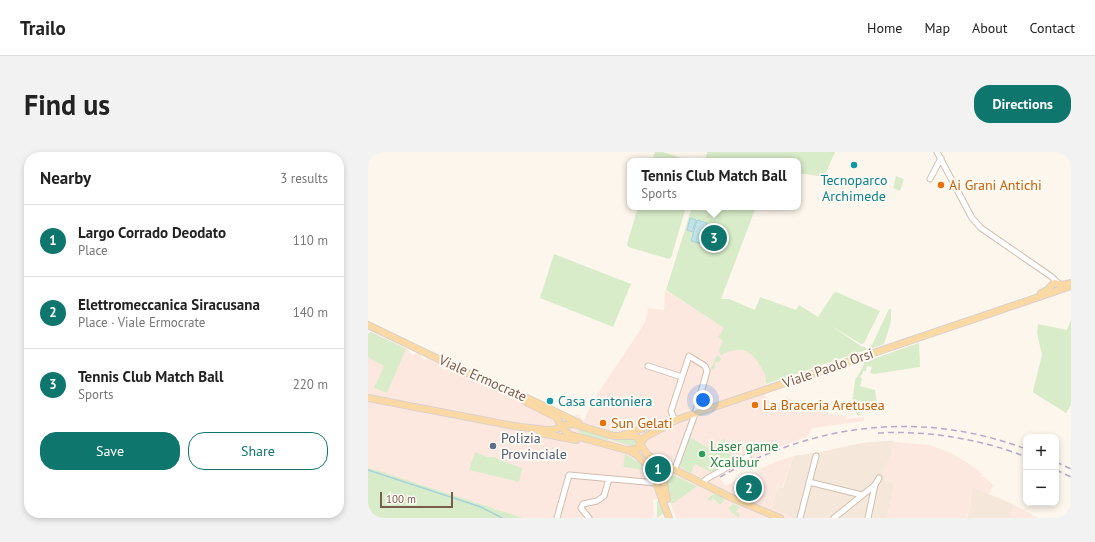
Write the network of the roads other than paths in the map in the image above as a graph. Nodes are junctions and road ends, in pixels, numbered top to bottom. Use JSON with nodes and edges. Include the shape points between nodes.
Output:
{"nodes":[{"id":1,"x":937,"y":152,"type":"edge"},
{"id":2,"x":941,"y":158,"type":"junction"},
{"id":3,"x":930,"y":180,"type":"dead end"},
{"id":4,"x":1071,"y":282,"type":"edge"},
{"id":5,"x":1071,"y":286,"type":"edge"},
{"id":6,"x":1055,"y":287,"type":"junction"},
{"id":7,"x":368,"y":325,"type":"edge"},
{"id":8,"x":648,"y":366,"type":"dead end"},
{"id":9,"x":682,"y":377,"type":"junction"},
{"id":10,"x":501,"y":389,"type":"junction"},
{"id":11,"x":368,"y":398,"type":"edge"},
{"id":12,"x":695,"y":414,"type":"junction"},
{"id":13,"x":674,"y":421,"type":"junction"},
{"id":14,"x":514,"y":426,"type":"junction"},
{"id":15,"x":560,"y":426,"type":"junction"},
{"id":16,"x":580,"y":426,"type":"junction"},
{"id":17,"x":597,"y":431,"type":"junction"},
{"id":18,"x":556,"y":436,"type":"junction"},
{"id":19,"x":619,"y":436,"type":"junction"},
{"id":20,"x":579,"y":437,"type":"junction"},
{"id":21,"x":598,"y":442,"type":"junction"},
{"id":22,"x":640,"y":444,"type":"junction"},
{"id":23,"x":627,"y":450,"type":"junction"},
{"id":24,"x":748,"y":456,"type":"dead end"},
{"id":25,"x":816,"y":456,"type":"dead end"},
{"id":26,"x":661,"y":462,"type":"junction"},
{"id":27,"x":652,"y":471,"type":"junction"},
{"id":28,"x":678,"y":471,"type":"junction"},
{"id":29,"x":663,"y":473,"type":"junction"},
{"id":30,"x":879,"y":478,"type":"dead end"},
{"id":31,"x":609,"y":479,"type":"junction"},
{"id":32,"x":809,"y":482,"type":"junction"},
{"id":33,"x":657,"y":483,"type":"junction"},
{"id":34,"x":702,"y":483,"type":"junction"},
{"id":35,"x":875,"y":485,"type":"junction"},
{"id":36,"x":862,"y":495,"type":"junction"},
{"id":37,"x":556,"y":518,"type":"edge"},
{"id":38,"x":589,"y":518,"type":"edge"},
{"id":39,"x":669,"y":518,"type":"edge"},
{"id":40,"x":673,"y":518,"type":"edge"},
{"id":41,"x":780,"y":518,"type":"edge"},
{"id":42,"x":800,"y":518,"type":"edge"},
{"id":43,"x":834,"y":518,"type":"edge"},
{"id":44,"x":868,"y":518,"type":"edge"}],
"edges":[{"from":1,"to":2,"type":"street"},
{"from":2,"to":3,"type":"street"},
{"from":2,"to":6,"type":"street","via":[[972,218],[981,228],[1046,274]]},
{"from":4,"to":6,"type":"main road"},
{"from":5,"to":6,"type":"main road"},
{"from":6,"to":12,"type":"main road","name":"Viale Paolo Orsi","via":[[984,315]]},
{"from":7,"to":10,"type":"main road","name":"Viale Ermocrate"},
{"from":8,"to":9,"type":"street"},
{"from":9,"to":12,"type":"street","via":[[689,356],[705,366],[707,371]]},
{"from":9,"to":13,"type":"street","via":[[672,411]]},
{"from":10,"to":15,"type":"main road","via":[[556,416]]},
{"from":10,"to":17,"type":"main road","name":"Viale Ermocrate","via":[[523,396]]},
{"from":11,"to":14,"type":"main road"},
{"from":12,"to":13,"type":"main road","name":"Viale Paolo Orsi"},
{"from":12,"to":28,"type":"street"},
{"from":13,"to":19,"type":"main road"},
{"from":13,"to":22,"type":"main road","via":[[648,435]]},
{"from":14,"to":15,"type":"main road","via":[[546,430]]},
{"from":14,"to":18,"type":"main road"},
{"from":15,"to":16,"type":"main road"},
{"from":15,"to":18,"type":"street"},
{"from":15,"to":20,"type":"main road","via":[[569,434]]},
{"from":16,"to":17,"type":"main road"},
{"from":16,"to":20,"type":"main road","via":[[574,430]]},
{"from":17,"to":19,"type":"main road"},
{"from":18,"to":21,"type":"main road"},
{"from":19,"to":22,"type":"main road","via":[[636,436]]},
{"from":20,"to":21,"type":"main road"},
{"from":21,"to":23,"type":"main road"},
{"from":22,"to":23,"type":"main road","via":[[636,449]]},
{"from":22,"to":26,"type":"main road","via":[[647,454]]},
{"from":23,"to":27,"type":"main road","via":[[637,455]]},
{"from":24,"to":34,"type":"street"},
{"from":25,"to":32,"type":"street"},
{"from":26,"to":27,"type":"main road","via":[[653,464]]},
{"from":26,"to":28,"type":"main road"},
{"from":26,"to":29,"type":"main road","via":[[665,467]]},
{"from":27,"to":29,"type":"main road","via":[[656,475]]},
{"from":27,"to":33,"type":"main road"},
{"from":28,"to":29,"type":"main road"},
{"from":28,"to":34,"type":"main road"},
{"from":29,"to":40,"type":"main road","via":[[665,494]]},
{"from":30,"to":35,"type":"street"},
{"from":31,"to":33,"type":"street"},
{"from":31,"to":37,"type":"street","via":[[569,475]]},
{"from":31,"to":38,"type":"street","via":[[604,496],[597,501],[583,504],[582,508]]},
{"from":32,"to":36,"type":"street"},
{"from":32,"to":42,"type":"street"},
{"from":33,"to":39,"type":"main road"},
{"from":34,"to":41,"type":"main road"},
{"from":35,"to":36,"type":"street"},
{"from":35,"to":44,"type":"street"},
{"from":36,"to":43,"type":"street"}]}
